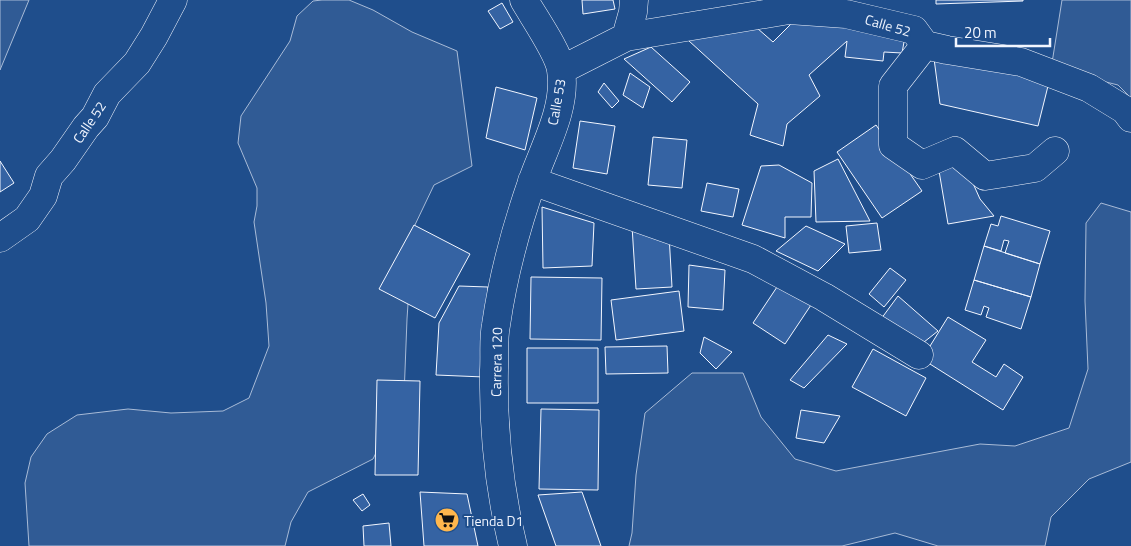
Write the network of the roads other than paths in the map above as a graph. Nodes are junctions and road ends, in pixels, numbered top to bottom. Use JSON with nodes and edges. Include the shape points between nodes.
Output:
{"nodes":[{"id":1,"x":173,"y":0,"type":"edge"},
{"id":2,"x":524,"y":0,"type":"edge"},
{"id":3,"x":634,"y":0,"type":"edge"},
{"id":4,"x":852,"y":7,"type":"edge"},
{"id":5,"x":626,"y":37,"type":"junction"},
{"id":6,"x":925,"y":45,"type":"junction"},
{"id":7,"x":561,"y":70,"type":"junction"},
{"id":8,"x":1131,"y":118,"type":"edge"},
{"id":9,"x":1055,"y":151,"type":"dead end"},
{"id":10,"x":532,"y":181,"type":"junction"},
{"id":11,"x":0,"y":238,"type":"edge"},
{"id":12,"x":919,"y":355,"type":"dead end"},
{"id":13,"x":513,"y":546,"type":"edge"}],
"edges":[{"from":1,"to":11,"type":"street","name":"Calle 52","via":[[137,63],[107,94],[95,117],[49,176],[44,196],[27,218]]},
{"from":2,"to":7,"type":"street","name":"Calle 53","via":[[557,56]]},
{"from":3,"to":5,"type":"street"},
{"from":4,"to":5,"type":"street","name":"Calle 52","via":[[789,10]]},
{"from":4,"to":6,"type":"street","name":"Calle 52","via":[[914,30]]},
{"from":5,"to":7,"type":"street","name":"Calle 52"},
{"from":6,"to":8,"type":"street","name":"Calle 52","via":[[1021,62],[1089,88],[1125,110]]},
{"from":6,"to":9,"type":"street","via":[[892,86],[892,144],[922,165],[955,151],[985,176],[1036,168]]},
{"from":7,"to":10,"type":"street","name":"Calle 53","via":[[557,113]]},
{"from":10,"to":12,"type":"street","via":[[753,259],[824,297]]},
{"from":10,"to":13,"type":"street","name":"Carrera 120","via":[[511,249],[495,327],[496,445],[503,503]]}]}
